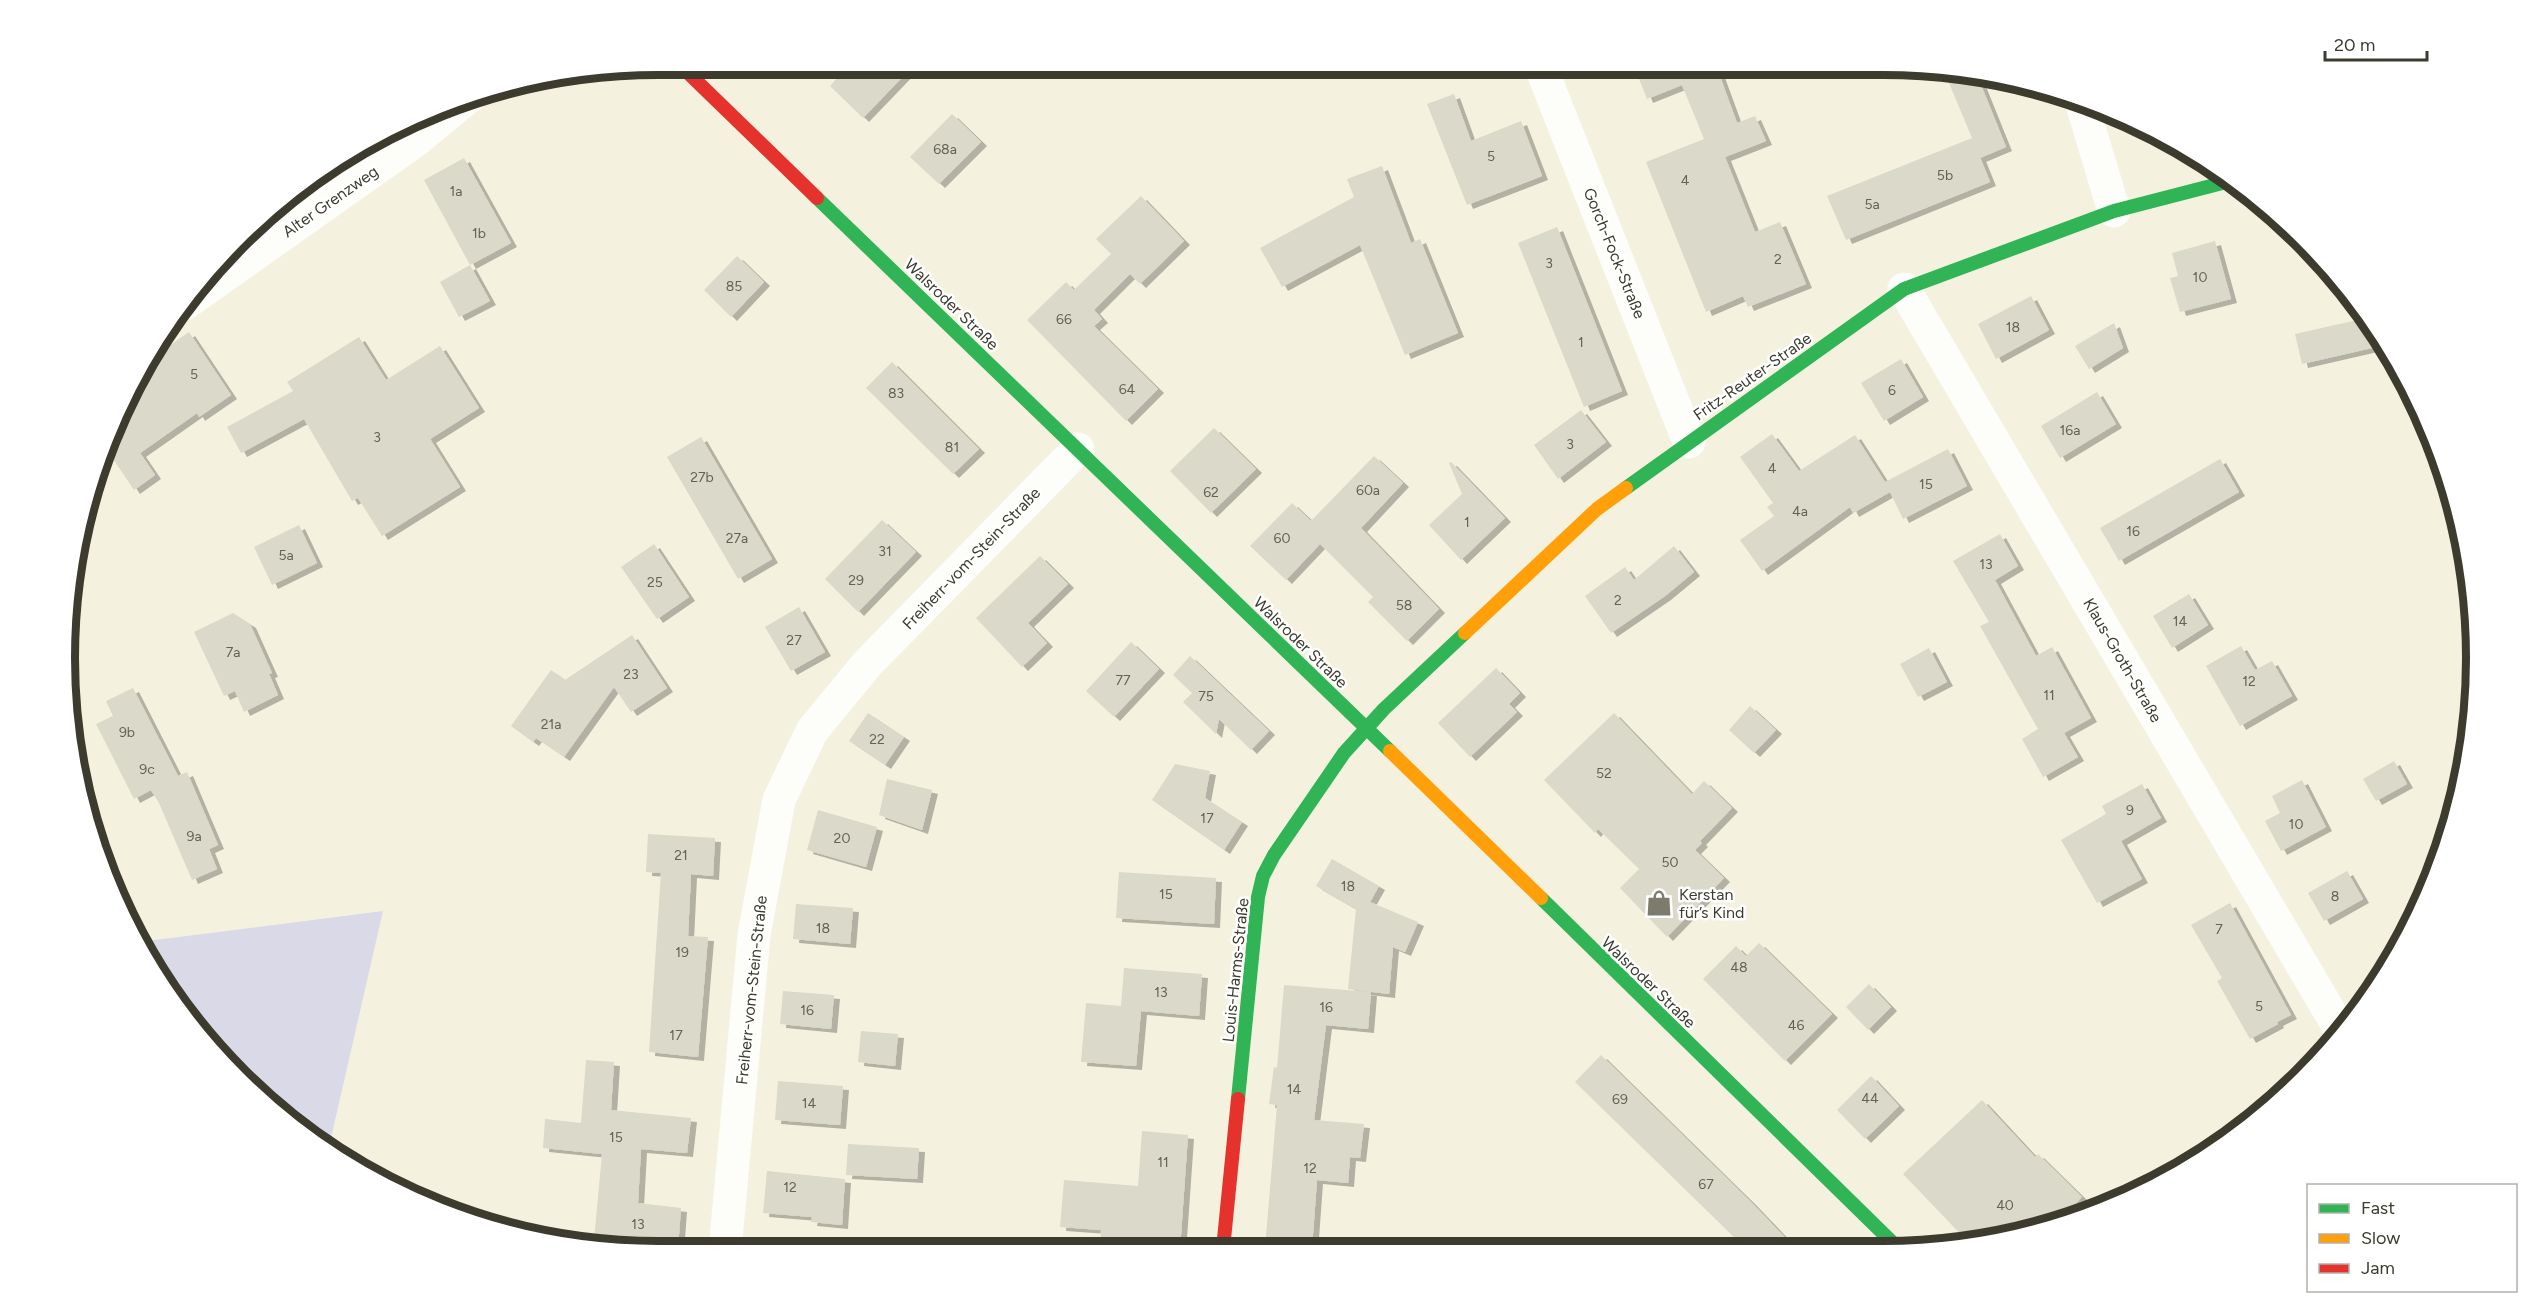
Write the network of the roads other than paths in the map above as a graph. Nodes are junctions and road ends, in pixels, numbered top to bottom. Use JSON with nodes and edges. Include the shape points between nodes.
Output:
{"nodes":[{"id":1,"x":691,"y":75,"type":"edge"},
{"id":2,"x":1544,"y":75,"type":"edge"},
{"id":3,"x":2084,"y":111,"type":"edge"},
{"id":4,"x":447,"y":115,"type":"edge"},
{"id":5,"x":2221,"y":183,"type":"edge"},
{"id":6,"x":2114,"y":211,"type":"junction"},
{"id":7,"x":209,"y":287,"type":"edge"},
{"id":8,"x":1904,"y":289,"type":"junction"},
{"id":9,"x":1689,"y":442,"type":"junction"},
{"id":10,"x":1078,"y":449,"type":"junction"},
{"id":11,"x":1367,"y":728,"type":"junction"},
{"id":12,"x":2337,"y":1024,"type":"edge"},
{"id":13,"x":726,"y":1241,"type":"edge"},
{"id":14,"x":1224,"y":1241,"type":"edge"},
{"id":15,"x":1892,"y":1241,"type":"edge"}],
"edges":[{"from":1,"to":10,"type":"main road","name":"Walsroder Straße"},
{"from":2,"to":9,"type":"street","name":"Gorch-Fock-Straße"},
{"from":3,"to":6,"type":"street"},
{"from":4,"to":7,"type":"street","name":"Alter Grenzweg"},
{"from":5,"to":6,"type":"main road","name":"Fritz-Reuter-Straße"},
{"from":6,"to":8,"type":"main road","name":"Fritz-Reuter-Straße"},
{"from":8,"to":9,"type":"main road","name":"Fritz-Reuter-Straße"},
{"from":8,"to":12,"type":"street","name":"Klaus-Groth-Straße"},
{"from":9,"to":11,"type":"main road","name":"Fritz-Reuter-Straße","via":[[1597,509]]},
{"from":10,"to":11,"type":"main road","name":"Walsroder Straße"},
{"from":10,"to":13,"type":"street","name":"Freiherr-vom-Stein-Straße","via":[[867,664],[812,731],[778,800],[754,935]]},
{"from":11,"to":14,"type":"main road","name":"Louis-Harms-Straße","via":[[1344,753],[1263,876]]},
{"from":11,"to":15,"type":"main road","name":"Walsroder Straße"}]}
